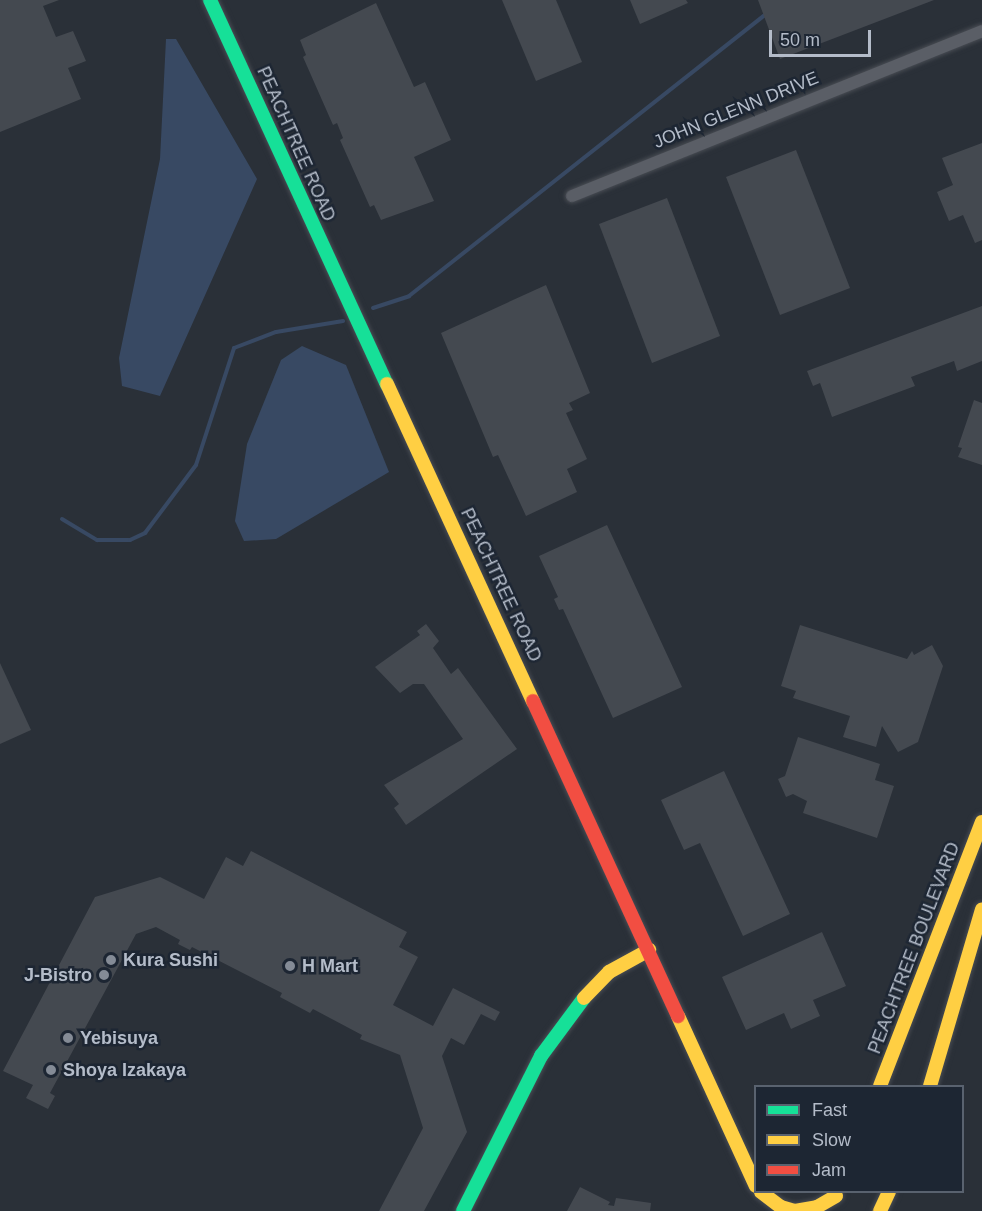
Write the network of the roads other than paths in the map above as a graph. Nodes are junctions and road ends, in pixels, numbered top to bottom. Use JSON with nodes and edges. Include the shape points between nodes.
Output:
{"nodes":[{"id":1,"x":210,"y":0,"type":"edge"},
{"id":2,"x":982,"y":31,"type":"edge"},
{"id":3,"x":572,"y":196,"type":"dead end"},
{"id":4,"x":982,"y":822,"type":"edge"},
{"id":5,"x":982,"y":909,"type":"edge"},
{"id":6,"x":649,"y":950,"type":"junction"},
{"id":7,"x":880,"y":1085,"type":"edge"},
{"id":8,"x":930,"y":1085,"type":"edge"},
{"id":9,"x":754,"y":1182,"type":"edge"},
{"id":10,"x":760,"y":1193,"type":"edge"},
{"id":11,"x":762,"y":1193,"type":"edge"},
{"id":12,"x":888,"y":1193,"type":"edge"},
{"id":13,"x":837,"y":1194,"type":"edge"},
{"id":14,"x":463,"y":1211,"type":"edge"},
{"id":15,"x":766,"y":1211,"type":"edge"},
{"id":16,"x":829,"y":1211,"type":"edge"},
{"id":17,"x":880,"y":1211,"type":"edge"},
{"id":18,"x":892,"y":1211,"type":"edge"}],
"edges":[{"from":1,"to":6,"type":"main road","name":"PEACHTREE ROAD"},
{"from":2,"to":3,"type":"street","name":"JOHN GLENN DRIVE"},
{"from":4,"to":7,"type":"main road","name":"PEACHTREE BOULEVARD"},
{"from":5,"to":8,"type":"main road"},
{"from":6,"to":9,"type":"main road","name":"PEACHTREE ROAD"},
{"from":6,"to":14,"type":"main road","via":[[609,972],[581,1001],[541,1056]]},
{"from":10,"to":15,"type":"main road"},
{"from":11,"to":13,"type":"main road","via":[[780,1207],[795,1211],[817,1207]]},
{"from":12,"to":17,"type":"main road"},
{"from":12,"to":18,"type":"main road"},
{"from":13,"to":16,"type":"main road"}]}
